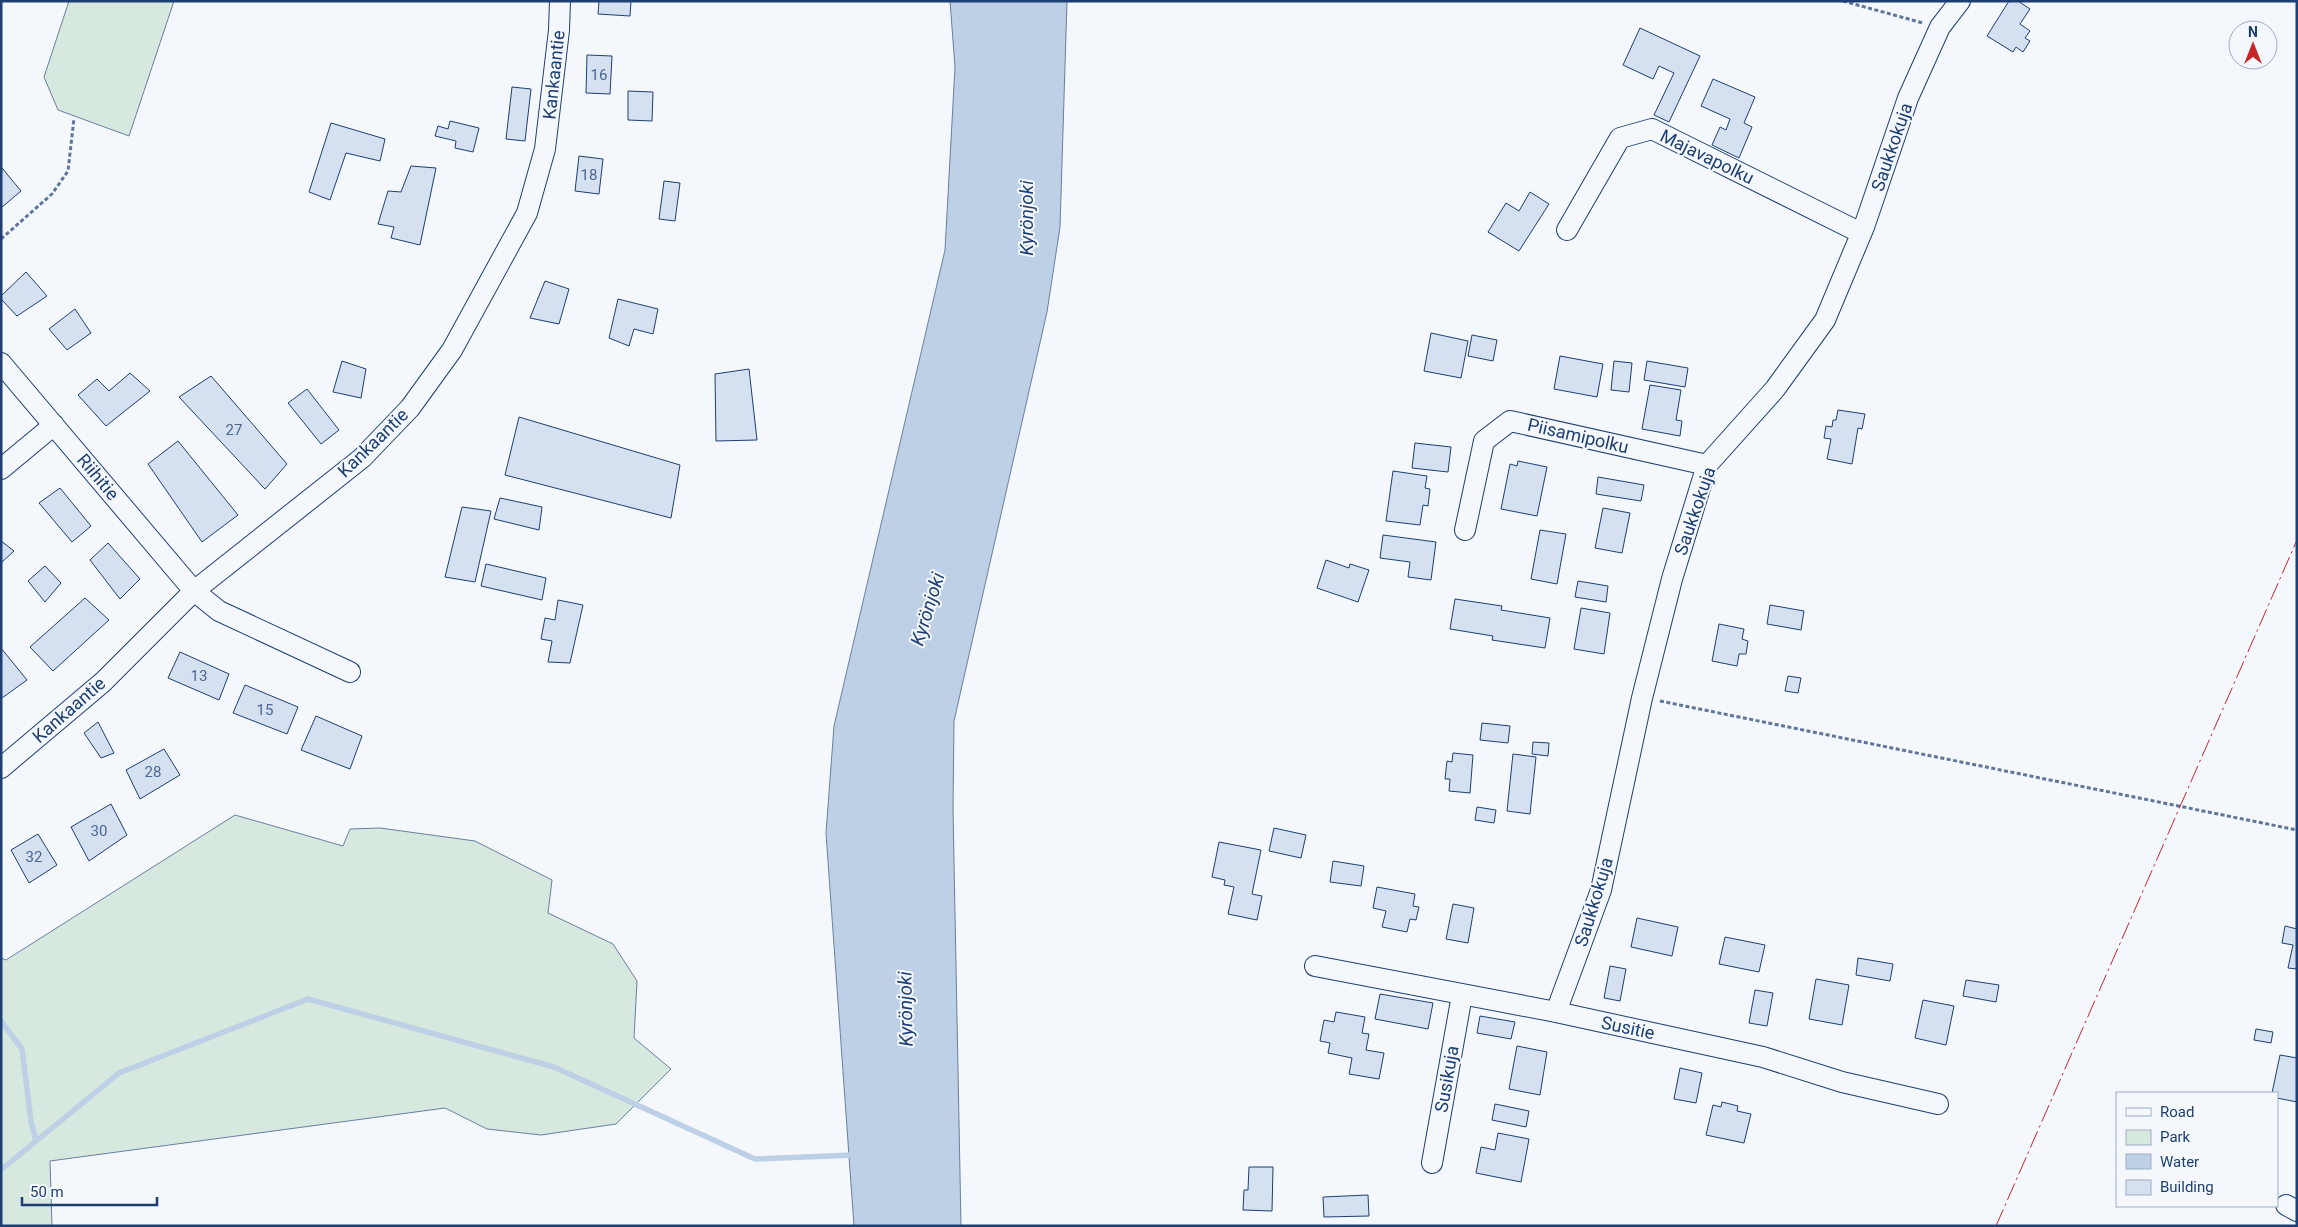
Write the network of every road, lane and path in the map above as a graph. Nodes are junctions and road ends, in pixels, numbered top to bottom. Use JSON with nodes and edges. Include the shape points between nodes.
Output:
{"nodes":[{"id":1,"x":560,"y":1,"type":"edge"},
{"id":2,"x":1843,"y":1,"type":"edge"},
{"id":3,"x":1960,"y":1,"type":"edge"},
{"id":4,"x":1940,"y":27,"type":"junction"},
{"id":5,"x":74,"y":118,"type":"dead end"},
{"id":6,"x":1567,"y":230,"type":"dead end"},
{"id":7,"x":1861,"y":233,"type":"junction"},
{"id":8,"x":1,"y":239,"type":"edge"},
{"id":9,"x":1,"y":363,"type":"edge"},
{"id":10,"x":54,"y":425,"type":"junction"},
{"id":11,"x":1707,"y":465,"type":"junction"},
{"id":12,"x":1,"y":469,"type":"edge"},
{"id":13,"x":1465,"y":530,"type":"dead end"},
{"id":14,"x":194,"y":591,"type":"junction"},
{"id":15,"x":350,"y":672,"type":"dead end"},
{"id":16,"x":1642,"y":698,"type":"junction"},
{"id":17,"x":1,"y":768,"type":"edge"},
{"id":18,"x":2297,"y":830,"type":"edge"},
{"id":19,"x":1315,"y":966,"type":"dead end"},
{"id":20,"x":1462,"y":995,"type":"junction"},
{"id":21,"x":1556,"y":1012,"type":"junction"},
{"id":22,"x":1938,"y":1104,"type":"dead end"},
{"id":23,"x":1432,"y":1163,"type":"dead end"}],
"edges":[{"from":1,"to":14,"type":"street","name":"Kankaantie","via":[[545,149],[527,213],[452,350],[410,408],[362,458]]},
{"from":2,"to":4,"type":"path"},
{"from":3,"to":4,"type":"street","name":"Saukkokuja"},
{"from":4,"to":7,"type":"street","name":"Saukkokuja","via":[[1908,98]]},
{"from":5,"to":8,"type":"path","via":[[68,171],[52,194]]},
{"from":6,"to":7,"type":"street","name":"Majavapolku","via":[[1620,138],[1652,129]]},
{"from":7,"to":11,"type":"street","name":"Saukkokuja","via":[[1825,320],[1775,388]]},
{"from":9,"to":10,"type":"street","name":"Riihitie"},
{"from":10,"to":12,"type":"street"},
{"from":10,"to":14,"type":"street","name":"Riihitie"},
{"from":11,"to":13,"type":"street","name":"Piisamipolku","via":[[1510,421],[1484,441]]},
{"from":11,"to":16,"type":"street","name":"Saukkokuja","via":[[1672,579]]},
{"from":14,"to":15,"type":"street","name":"Riihitie","via":[[219,611]]},
{"from":14,"to":17,"type":"street","name":"Kankaantie","via":[[103,682]]},
{"from":16,"to":18,"type":"path"},
{"from":16,"to":21,"type":"street","name":"Saukkokuja","via":[[1601,890]]},
{"from":19,"to":20,"type":"street","name":"Susitie"},
{"from":20,"to":21,"type":"street","name":"Susitie"},
{"from":20,"to":23,"type":"street","name":"Susikuja"},
{"from":21,"to":22,"type":"street","name":"Susitie","via":[[1763,1057],[1842,1082]]}]}
